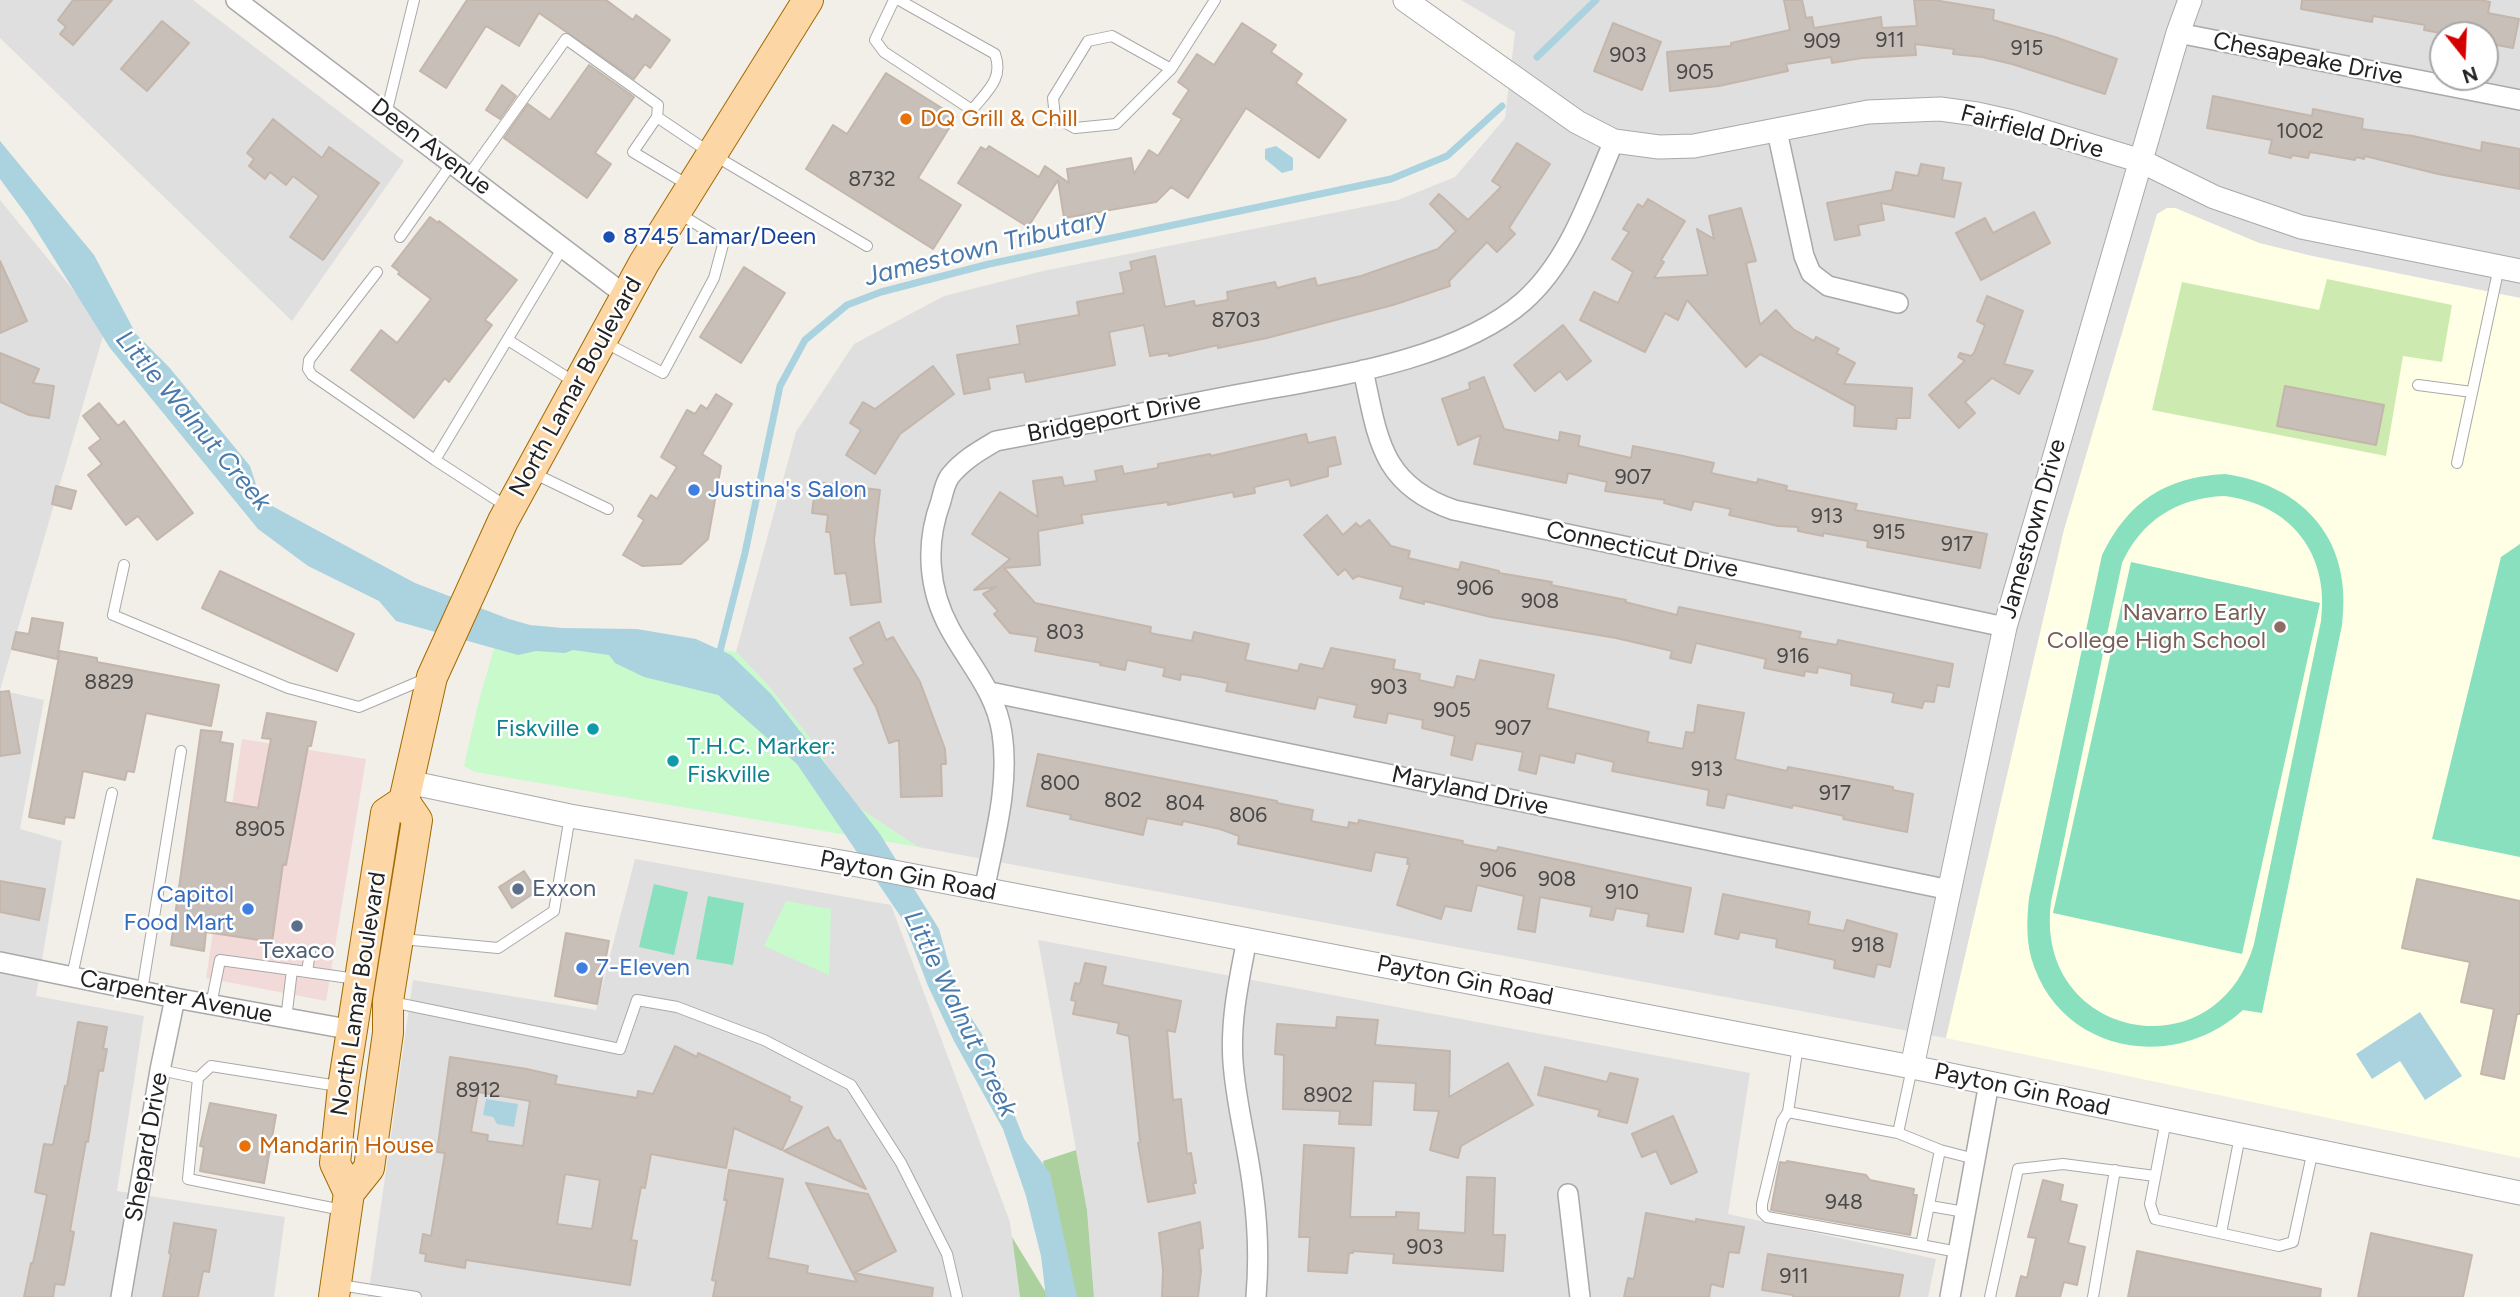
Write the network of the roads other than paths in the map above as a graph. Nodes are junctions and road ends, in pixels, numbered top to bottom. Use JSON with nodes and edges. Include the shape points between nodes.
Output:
{"nodes":[{"id":1,"x":236,"y":0,"type":"edge"},
{"id":2,"x":414,"y":0,"type":"edge"},
{"id":3,"x":808,"y":0,"type":"edge"},
{"id":4,"x":894,"y":0,"type":"edge"},
{"id":5,"x":900,"y":0,"type":"edge"},
{"id":6,"x":1215,"y":0,"type":"edge"},
{"id":7,"x":1405,"y":0,"type":"edge"},
{"id":8,"x":2190,"y":0,"type":"edge"},
{"id":9,"x":2178,"y":33,"type":"junction"},
{"id":10,"x":1171,"y":69,"type":"junction"},
{"id":11,"x":2520,"y":100,"type":"edge"},
{"id":12,"x":386,"y":114,"type":"junction"},
{"id":13,"x":657,"y":118,"type":"junction"},
{"id":14,"x":1777,"y":131,"type":"junction"},
{"id":15,"x":1614,"y":141,"type":"junction"},
{"id":16,"x":712,"y":154,"type":"junction"},
{"id":17,"x":2141,"y":161,"type":"junction"},
{"id":18,"x":452,"y":163,"type":"junction"},
{"id":19,"x":468,"y":176,"type":"junction"},
{"id":20,"x":684,"y":199,"type":"junction"},
{"id":21,"x":400,"y":237,"type":"dead end"},
{"id":22,"x":867,"y":246,"type":"dead end"},
{"id":23,"x":563,"y":247,"type":"junction"},
{"id":24,"x":2510,"y":269,"type":"edge"},
{"id":25,"x":377,"y":272,"type":"dead end"},
{"id":26,"x":625,"y":295,"type":"junction"},
{"id":27,"x":1898,"y":303,"type":"dead end"},
{"id":28,"x":508,"y":340,"type":"junction"},
{"id":29,"x":600,"y":340,"type":"junction"},
{"id":30,"x":1363,"y":370,"type":"junction"},
{"id":31,"x":576,"y":383,"type":"junction"},
{"id":32,"x":2418,"y":385,"type":"dead end"},
{"id":33,"x":2472,"y":392,"type":"junction"},
{"id":34,"x":435,"y":460,"type":"junction"},
{"id":35,"x":2458,"y":463,"type":"dead end"},
{"id":36,"x":530,"y":471,"type":"junction"},
{"id":37,"x":608,"y":509,"type":"dead end"},
{"id":38,"x":506,"y":515,"type":"junction"},
{"id":39,"x":124,"y":565,"type":"dead end"},
{"id":40,"x":2005,"y":627,"type":"junction"},
{"id":41,"x":432,"y":677,"type":"junction"},
{"id":42,"x":990,"y":692,"type":"junction"},
{"id":43,"x":181,"y":751,"type":"dead end"},
{"id":44,"x":406,"y":792,"type":"junction"},
{"id":45,"x":113,"y":793,"type":"dead end"},
{"id":46,"x":570,"y":816,"type":"junction"},
{"id":47,"x":1950,"y":890,"type":"junction"},
{"id":48,"x":984,"y":891,"type":"junction"},
{"id":49,"x":398,"y":939,"type":"junction"},
{"id":50,"x":1247,"y":939,"type":"junction"},
{"id":51,"x":310,"y":952,"type":"dead end"},
{"id":52,"x":0,"y":962,"type":"edge"},
{"id":53,"x":292,"y":970,"type":"junction"},
{"id":54,"x":307,"y":972,"type":"junction"},
{"id":55,"x":72,"y":976,"type":"junction"},
{"id":56,"x":360,"y":980,"type":"junction"},
{"id":57,"x":142,"y":992,"type":"junction"},
{"id":58,"x":175,"y":998,"type":"junction"},
{"id":59,"x":388,"y":1001,"type":"junction"},
{"id":60,"x":211,"y":1005,"type":"junction"},
{"id":61,"x":286,"y":1019,"type":"junction"},
{"id":62,"x":353,"y":1030,"type":"junction"},
{"id":63,"x":1798,"y":1045,"type":"junction"},
{"id":64,"x":1912,"y":1068,"type":"junction"},
{"id":65,"x":160,"y":1070,"type":"junction"},
{"id":66,"x":198,"y":1079,"type":"junction"},
{"id":67,"x":1989,"y":1083,"type":"junction"},
{"id":68,"x":343,"y":1087,"type":"junction"},
{"id":69,"x":1788,"y":1112,"type":"junction"},
{"id":70,"x":2166,"y":1120,"type":"junction"},
{"id":71,"x":1898,"y":1133,"type":"junction"},
{"id":72,"x":2240,"y":1135,"type":"junction"},
{"id":73,"x":1940,"y":1150,"type":"junction"},
{"id":74,"x":2313,"y":1150,"type":"junction"},
{"id":75,"x":1975,"y":1160,"type":"junction"},
{"id":76,"x":2115,"y":1170,"type":"junction"},
{"id":77,"x":2155,"y":1176,"type":"junction"},
{"id":78,"x":2520,"y":1193,"type":"edge"},
{"id":79,"x":1568,"y":1194,"type":"dead end"},
{"id":80,"x":347,"y":1202,"type":"junction"},
{"id":81,"x":1930,"y":1206,"type":"junction"},
{"id":82,"x":1965,"y":1212,"type":"junction"},
{"id":83,"x":2221,"y":1233,"type":"junction"},
{"id":84,"x":1921,"y":1245,"type":"junction"},
{"id":85,"x":1958,"y":1252,"type":"junction"},
{"id":86,"x":335,"y":1291,"type":"edge"},
{"id":87,"x":121,"y":1297,"type":"edge"},
{"id":88,"x":416,"y":1297,"type":"edge"},
{"id":89,"x":957,"y":1297,"type":"edge"},
{"id":90,"x":1256,"y":1297,"type":"edge"},
{"id":91,"x":1580,"y":1297,"type":"edge"},
{"id":92,"x":1950,"y":1297,"type":"edge"},
{"id":93,"x":1990,"y":1297,"type":"edge"},
{"id":94,"x":2093,"y":1297,"type":"edge"}],
"edges":[{"from":1,"to":12,"type":"street","name":"Deen Avenue"},
{"from":2,"to":12,"type":"lane"},
{"from":3,"to":16,"type":"main road","name":"North Lamar Boulevard"},
{"from":4,"to":5,"type":"lane","via":[[875,40],[884,52],[972,110],[996,79],[1000,66],[995,54]]},
{"from":6,"to":10,"type":"lane"},
{"from":7,"to":15,"type":"street","name":"Fairfield Drive","via":[[1577,122]]},
{"from":8,"to":9,"type":"street","name":"Jamestown Drive"},
{"from":9,"to":11,"type":"street","name":"Chesapeake Drive"},
{"from":9,"to":17,"type":"street","name":"Jamestown Drive"},
{"from":10,"to":10,"type":"lane","via":[[1116,124],[1074,128],[1055,117],[1053,98],[1088,41],[1112,36]]},
{"from":12,"to":18,"type":"street","name":"Deen Avenue"},
{"from":13,"to":16,"type":"lane"},
{"from":13,"to":19,"type":"lane","via":[[658,105],[566,39]]},
{"from":13,"to":20,"type":"lane","via":[[633,152]]},
{"from":14,"to":15,"type":"street","name":"Fairfield Drive","via":[[1694,146]]},
{"from":14,"to":17,"type":"street","name":"Fairfield Drive","via":[[1868,112],[1941,109],[2013,122]]},
{"from":14,"to":27,"type":"street","via":[[1811,274],[1828,286]]},
{"from":15,"to":30,"type":"street","name":"Bridgeport Drive","via":[[1560,260],[1525,300],[1470,336]]},
{"from":16,"to":20,"type":"main road","name":"North Lamar Boulevard"},
{"from":16,"to":22,"type":"lane"},
{"from":17,"to":24,"type":"street","name":"Fairfield Drive","via":[[2214,197],[2301,227]]},
{"from":17,"to":40,"type":"street","name":"Jamestown Drive"},
{"from":18,"to":19,"type":"street","name":"Deen Avenue"},
{"from":18,"to":21,"type":"lane"},
{"from":19,"to":23,"type":"street","name":"Deen Avenue"},
{"from":20,"to":26,"type":"main road","name":"North Lamar Boulevard"},
{"from":20,"to":29,"type":"lane","via":[[724,241],[715,278],[663,373]]},
{"from":23,"to":26,"type":"street","name":"Deen Avenue"},
{"from":23,"to":28,"type":"lane"},
{"from":24,"to":33,"type":"lane"},
{"from":25,"to":34,"type":"lane","via":[[309,360],[308,369]]},
{"from":26,"to":29,"type":"main road","name":"North Lamar Boulevard"},
{"from":28,"to":31,"type":"lane"},
{"from":28,"to":34,"type":"lane"},
{"from":29,"to":31,"type":"main road","name":"North Lamar Boulevard"},
{"from":30,"to":40,"type":"street","name":"Connecticut Drive","via":[[1385,455],[1408,485],[1436,504]]},
{"from":30,"to":42,"type":"street","name":"Bridgeport Drive","via":[[996,441],[971,455],[949,478],[936,515],[931,578],[950,629]]},
{"from":31,"to":36,"type":"main road","name":"North Lamar Boulevard"},
{"from":32,"to":33,"type":"lane"},
{"from":33,"to":35,"type":"lane"},
{"from":34,"to":38,"type":"lane"},
{"from":36,"to":37,"type":"lane"},
{"from":36,"to":38,"type":"main road","name":"North Lamar Boulevard"},
{"from":38,"to":41,"type":"main road","name":"North Lamar Boulevard"},
{"from":39,"to":41,"type":"lane","via":[[113,615],[288,688],[359,707]]},
{"from":40,"to":47,"type":"street","name":"Jamestown Drive"},
{"from":41,"to":44,"type":"main road","name":"North Lamar Boulevard"},
{"from":42,"to":47,"type":"street","name":"Maryland Drive"},
{"from":42,"to":48,"type":"street","name":"Bridgeport Drive","via":[[1002,731],[1004,763]]},
{"from":43,"to":57,"type":"lane"},
{"from":44,"to":46,"type":"street","name":"Payton Gin Road"},
{"from":44,"to":49,"type":"main road","name":"North Lamar Boulevard","via":[[417,820]]},
{"from":44,"to":56,"type":"main road","name":"North Lamar Boulevard","via":[[386,813]]},
{"from":45,"to":55,"type":"lane"},
{"from":46,"to":48,"type":"street","name":"Payton Gin Road"},
{"from":46,"to":49,"type":"lane","via":[[554,911],[498,948]]},
{"from":47,"to":64,"type":"street","name":"Jamestown Drive"},
{"from":48,"to":50,"type":"street","name":"Payton Gin Road"},
{"from":49,"to":59,"type":"main road","name":"North Lamar Boulevard"},
{"from":50,"to":63,"type":"street","name":"Payton Gin Road"},
{"from":50,"to":90,"type":"street","via":[[1234,1010],[1233,1060],[1253,1189],[1259,1252]]},
{"from":51,"to":54,"type":"lane"},
{"from":52,"to":55,"type":"street","name":"Carpenter Avenue"},
{"from":53,"to":54,"type":"lane"},
{"from":53,"to":60,"type":"lane","via":[[220,960]]},
{"from":53,"to":61,"type":"lane"},
{"from":54,"to":56,"type":"lane"},
{"from":55,"to":57,"type":"street","name":"Carpenter Avenue"},
{"from":56,"to":62,"type":"main road","name":"North Lamar Boulevard"},
{"from":57,"to":58,"type":"street","name":"Carpenter Avenue"},
{"from":58,"to":60,"type":"street","name":"Carpenter Avenue"},
{"from":58,"to":65,"type":"street","name":"Shepard Drive"},
{"from":59,"to":80,"type":"main road","name":"North Lamar Boulevard","via":[[388,1033],[369,1168]]},
{"from":59,"to":89,"type":"lane","via":[[620,1049],[637,1000],[677,1007],[774,1045],[851,1085],[901,1163],[947,1254]]},
{"from":60,"to":61,"type":"street","name":"Carpenter Avenue"},
{"from":61,"to":62,"type":"street","name":"Carpenter Avenue"},
{"from":62,"to":68,"type":"main road","name":"North Lamar Boulevard"},
{"from":63,"to":64,"type":"street","name":"Payton Gin Road"},
{"from":63,"to":69,"type":"lane"},
{"from":64,"to":67,"type":"street","name":"Payton Gin Road"},
{"from":64,"to":71,"type":"lane"},
{"from":65,"to":66,"type":"lane"},
{"from":65,"to":87,"type":"street","name":"Shepard Drive"},
{"from":66,"to":68,"type":"lane","via":[[211,1066]]},
{"from":66,"to":80,"type":"lane","via":[[188,1179]]},
{"from":67,"to":70,"type":"street","name":"Payton Gin Road"},
{"from":67,"to":75,"type":"street"},
{"from":68,"to":80,"type":"main road","name":"North Lamar Boulevard","via":[[335,1163]]},
{"from":69,"to":71,"type":"lane"},
{"from":69,"to":84,"type":"lane","via":[[1782,1121],[1762,1212],[1767,1217]]},
{"from":70,"to":72,"type":"street","name":"Payton Gin Road"},
{"from":70,"to":77,"type":"lane"},
{"from":71,"to":73,"type":"lane"},
{"from":72,"to":74,"type":"street","name":"Payton Gin Road"},
{"from":72,"to":83,"type":"lane"},
{"from":73,"to":75,"type":"lane"},
{"from":73,"to":81,"type":"lane"},
{"from":74,"to":78,"type":"street","name":"Payton Gin Road"},
{"from":74,"to":83,"type":"lane","via":[[2293,1241],[2279,1246]]},
{"from":75,"to":82,"type":"street"},
{"from":76,"to":77,"type":"lane"},
{"from":76,"to":93,"type":"lane","via":[[2063,1164],[2018,1169]]},
{"from":76,"to":94,"type":"lane"},
{"from":77,"to":83,"type":"lane","via":[[2150,1204],[2155,1219]]},
{"from":79,"to":91,"type":"street"},
{"from":80,"to":86,"type":"main road","name":"North Lamar Boulevard"},
{"from":81,"to":82,"type":"lane"},
{"from":81,"to":84,"type":"lane"},
{"from":82,"to":85,"type":"street"},
{"from":84,"to":85,"type":"lane"},
{"from":85,"to":92,"type":"street"},
{"from":86,"to":88,"type":"lane"}]}
